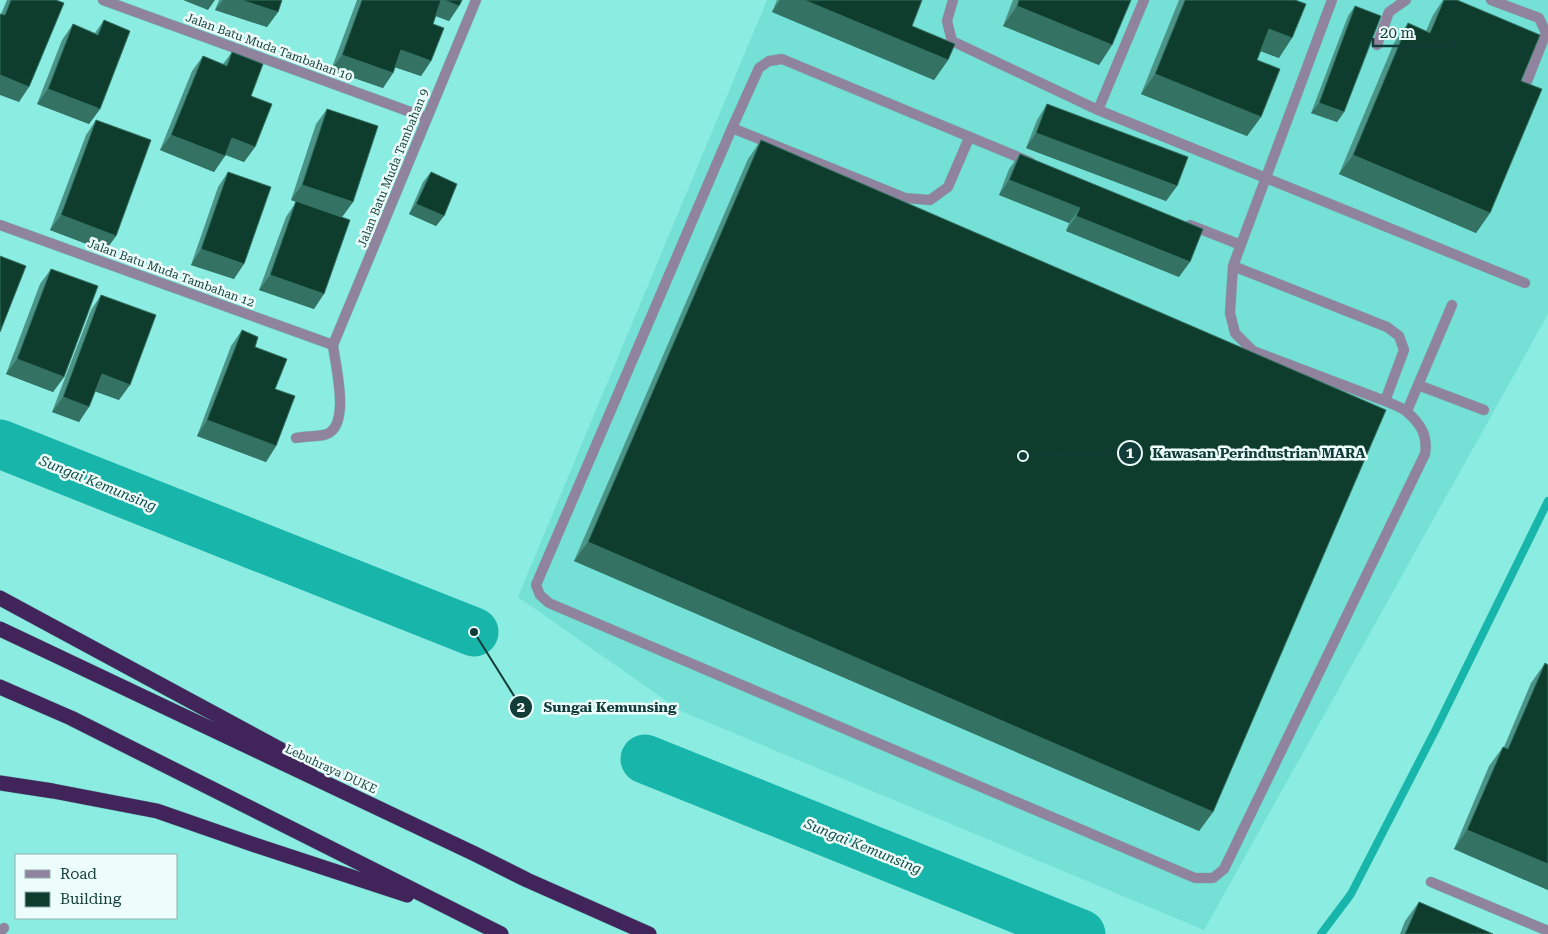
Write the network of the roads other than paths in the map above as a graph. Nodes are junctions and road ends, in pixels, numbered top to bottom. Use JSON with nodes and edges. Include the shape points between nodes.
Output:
{"nodes":[{"id":1,"x":103,"y":0,"type":"edge"},
{"id":2,"x":476,"y":0,"type":"edge"},
{"id":3,"x":953,"y":0,"type":"edge"},
{"id":4,"x":1144,"y":0,"type":"edge"},
{"id":5,"x":1332,"y":0,"type":"edge"},
{"id":6,"x":1406,"y":0,"type":"edge"},
{"id":7,"x":1491,"y":0,"type":"edge"},
{"id":8,"x":1377,"y":44,"type":"edge"},
{"id":9,"x":1526,"y":84,"type":"edge"},
{"id":10,"x":1098,"y":110,"type":"junction"},
{"id":11,"x":427,"y":118,"type":"junction"},
{"id":12,"x":732,"y":128,"type":"junction"},
{"id":13,"x":969,"y":138,"type":"junction"},
{"id":14,"x":1042,"y":167,"type":"edge"},
{"id":15,"x":1265,"y":178,"type":"junction"},
{"id":16,"x":1177,"y":220,"type":"edge"},
{"id":17,"x":0,"y":225,"type":"edge"},
{"id":18,"x":1240,"y":245,"type":"junction"},
{"id":19,"x":1233,"y":266,"type":"junction"},
{"id":20,"x":1525,"y":282,"type":"dead end"},
{"id":21,"x":1452,"y":305,"type":"dead end"},
{"id":22,"x":333,"y":345,"type":"junction"},
{"id":23,"x":1418,"y":385,"type":"junction"},
{"id":24,"x":1385,"y":401,"type":"junction"},
{"id":25,"x":1407,"y":410,"type":"junction"},
{"id":26,"x":1484,"y":410,"type":"dead end"},
{"id":27,"x":296,"y":438,"type":"dead end"},
{"id":28,"x":0,"y":598,"type":"edge"},
{"id":29,"x":0,"y":629,"type":"edge"},
{"id":30,"x":0,"y":687,"type":"edge"},
{"id":31,"x":0,"y":783,"type":"edge"},
{"id":32,"x":475,"y":854,"type":"junction"},
{"id":33,"x":1431,"y":882,"type":"dead end"},
{"id":34,"x":440,"y":904,"type":"junction"},
{"id":35,"x":1548,"y":930,"type":"edge"},
{"id":36,"x":496,"y":933,"type":"edge"},
{"id":37,"x":650,"y":934,"type":"edge"}],
"edges":[{"from":1,"to":11,"type":"street","name":"Jalan Batu Muda Tambahan 10"},
{"from":2,"to":11,"type":"street","name":"Jalan Batu Muda Tambahan 9"},
{"from":3,"to":10,"type":"street","via":[[947,21],[952,41]]},
{"from":4,"to":10,"type":"street"},
{"from":5,"to":15,"type":"street"},
{"from":6,"to":8,"type":"street","via":[[1390,12]]},
{"from":7,"to":9,"type":"street","via":[[1539,18],[1546,33]]},
{"from":10,"to":15,"type":"street"},
{"from":11,"to":22,"type":"street","name":"Jalan Batu Muda Tambahan 9"},
{"from":12,"to":13,"type":"street","via":[[905,198],[930,200],[948,187]]},
{"from":12,"to":13,"type":"street","via":[[759,68],[769,61],[782,59]]},
{"from":12,"to":25,"type":"street","via":[[536,585],[540,595],[549,603],[1195,878],[1213,878],[1224,869],[1425,454],[1427,443],[1423,431]]},
{"from":13,"to":14,"type":"street"},
{"from":15,"to":18,"type":"street"},
{"from":15,"to":20,"type":"street"},
{"from":16,"to":18,"type":"street"},
{"from":17,"to":22,"type":"street","name":"Jalan Batu Muda Tambahan 12"},
{"from":18,"to":19,"type":"street"},
{"from":19,"to":24,"type":"street","via":[[1230,313],[1235,333],[1253,351]]},
{"from":19,"to":24,"type":"street","via":[[1387,327],[1399,336],[1404,350]]},
{"from":21,"to":23,"type":"street"},
{"from":22,"to":27,"type":"street","via":[[340,399],[337,424],[328,434]]},
{"from":23,"to":25,"type":"street"},
{"from":23,"to":26,"type":"street"},
{"from":24,"to":25,"type":"street"},
{"from":28,"to":32,"type":"highway"},
{"from":29,"to":32,"type":"highway","name":"Lebuhraya DUKE"},
{"from":30,"to":34,"type":"highway","via":[[71,718]]},
{"from":31,"to":34,"type":"highway","via":[[156,811]]},
{"from":32,"to":37,"type":"highway","name":"Lebuhraya DUKE"},
{"from":33,"to":35,"type":"street"},
{"from":34,"to":36,"type":"highway"}]}
